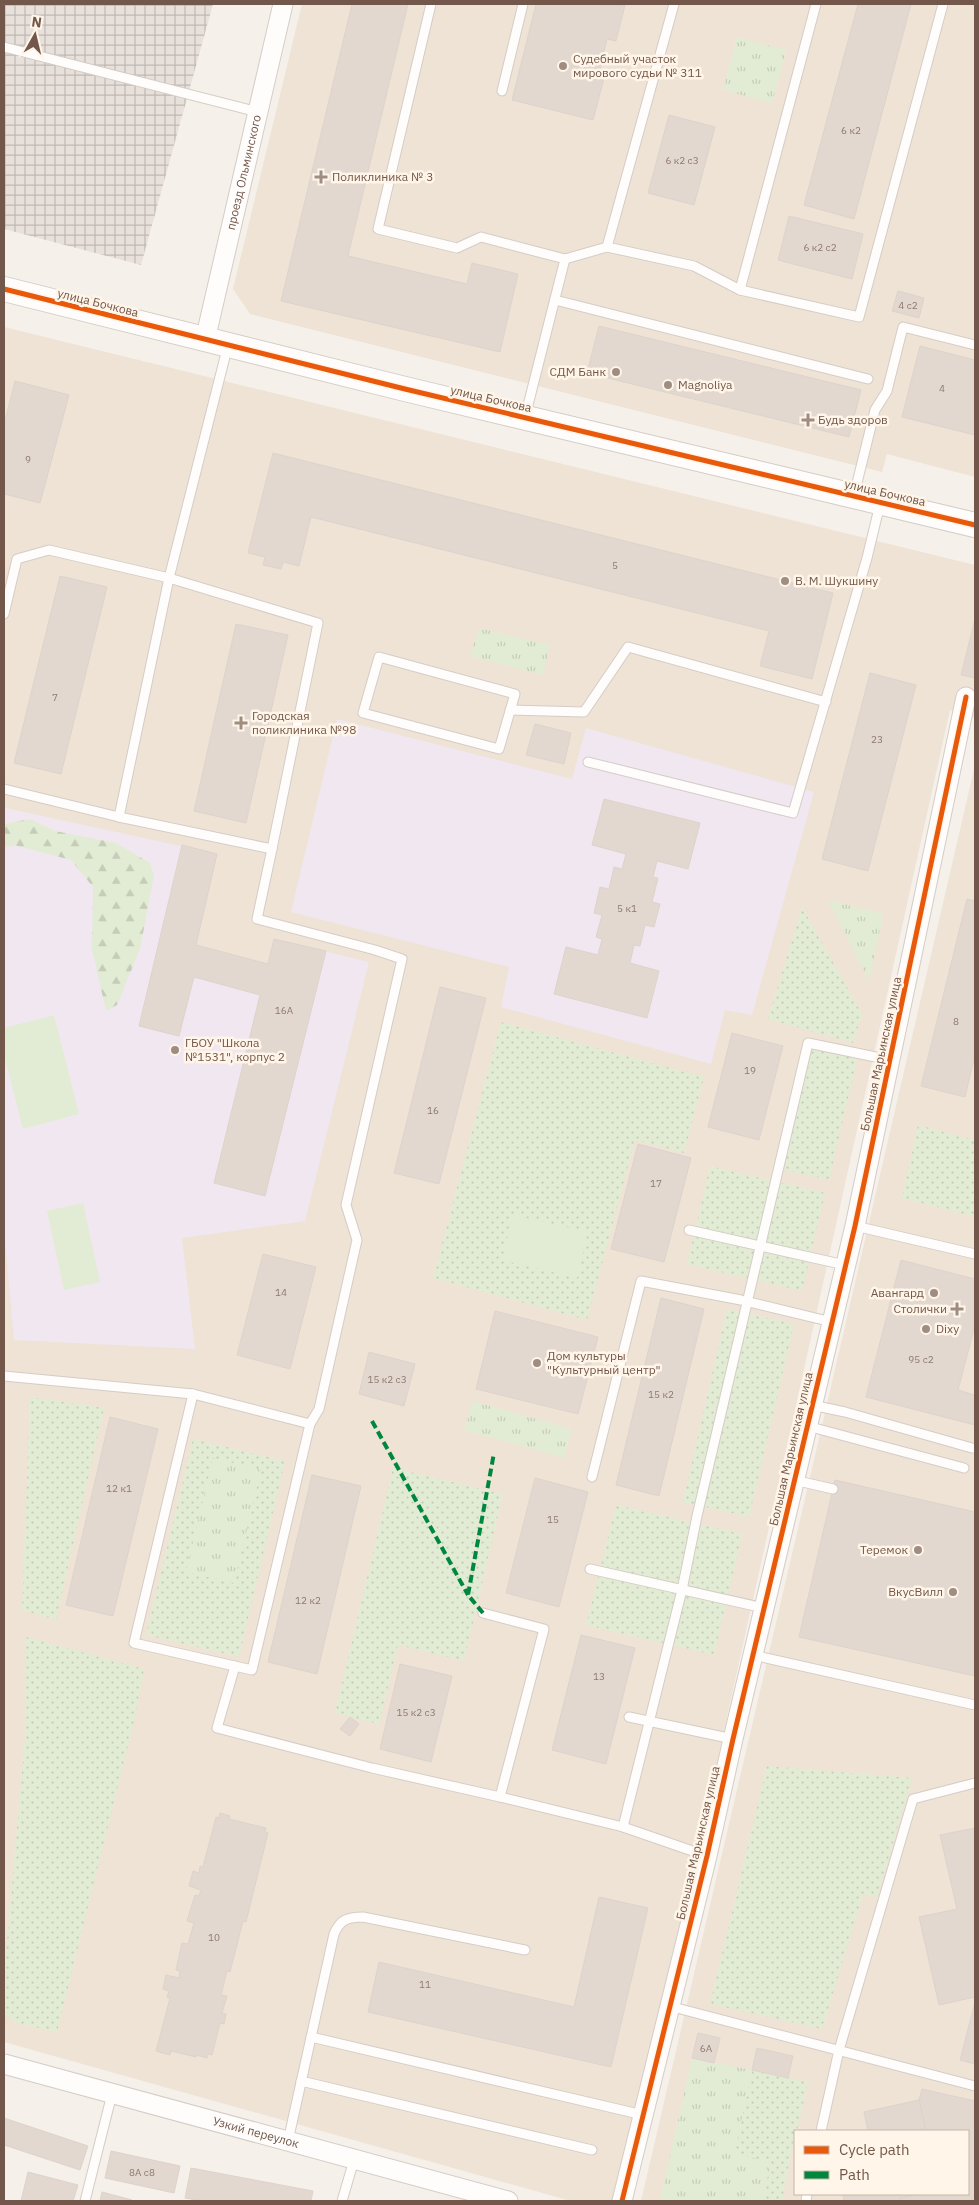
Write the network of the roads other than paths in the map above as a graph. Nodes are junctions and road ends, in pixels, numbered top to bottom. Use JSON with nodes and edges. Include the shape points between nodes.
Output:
{"nodes":[{"id":1,"x":283,"y":4,"type":"edge"},
{"id":2,"x":431,"y":4,"type":"edge"},
{"id":3,"x":523,"y":4,"type":"edge"},
{"id":4,"x":674,"y":4,"type":"edge"},
{"id":5,"x":816,"y":4,"type":"edge"},
{"id":6,"x":943,"y":4,"type":"edge"},
{"id":7,"x":4,"y":47,"type":"edge"},
{"id":8,"x":502,"y":91,"type":"dead end"},
{"id":9,"x":258,"y":112,"type":"junction"},
{"id":10,"x":607,"y":246,"type":"junction"},
{"id":11,"x":565,"y":259,"type":"junction"},
{"id":12,"x":4,"y":289,"type":"edge"},
{"id":13,"x":740,"y":290,"type":"junction"},
{"id":14,"x":555,"y":300,"type":"junction"},
{"id":15,"x":204,"y":340,"type":"junction"},
{"id":16,"x":975,"y":345,"type":"edge"},
{"id":17,"x":228,"y":346,"type":"junction"},
{"id":18,"x":868,"y":379,"type":"dead end"},
{"id":19,"x":525,"y":417,"type":"junction"},
{"id":20,"x":854,"y":496,"type":"junction"},
{"id":21,"x":880,"y":502,"type":"junction"},
{"id":22,"x":975,"y":524,"type":"edge"},
{"id":23,"x":169,"y":578,"type":"junction"},
{"id":24,"x":4,"y":614,"type":"edge"},
{"id":25,"x":970,"y":699,"type":"edge"},
{"id":26,"x":826,"y":702,"type":"junction"},
{"id":27,"x":510,"y":710,"type":"junction"},
{"id":28,"x":588,"y":762,"type":"dead end"},
{"id":29,"x":4,"y":789,"type":"edge"},
{"id":30,"x":119,"y":817,"type":"junction"},
{"id":31,"x":272,"y":849,"type":"junction"},
{"id":32,"x":890,"y":1060,"type":"junction"},
{"id":33,"x":855,"y":1226,"type":"junction"},
{"id":34,"x":689,"y":1230,"type":"dead end"},
{"id":35,"x":760,"y":1247,"type":"junction"},
{"id":36,"x":975,"y":1254,"type":"edge"},
{"id":37,"x":845,"y":1265,"type":"junction"},
{"id":38,"x":746,"y":1302,"type":"junction"},
{"id":39,"x":832,"y":1322,"type":"junction"},
{"id":40,"x":4,"y":1376,"type":"edge"},
{"id":41,"x":193,"y":1394,"type":"junction"},
{"id":42,"x":812,"y":1405,"type":"junction"},
{"id":43,"x":310,"y":1424,"type":"junction"},
{"id":44,"x":807,"y":1426,"type":"junction"},
{"id":45,"x":972,"y":1448,"type":"dead end"},
{"id":46,"x":964,"y":1468,"type":"dead end"},
{"id":47,"x":592,"y":1478,"type":"dead end"},
{"id":48,"x":794,"y":1480,"type":"junction"},
{"id":49,"x":833,"y":1489,"type":"dead end"},
{"id":50,"x":590,"y":1569,"type":"dead end"},
{"id":51,"x":682,"y":1590,"type":"junction"},
{"id":52,"x":764,"y":1608,"type":"junction"},
{"id":53,"x":483,"y":1613,"type":"dead end"},
{"id":54,"x":753,"y":1655,"type":"junction"},
{"id":55,"x":234,"y":1666,"type":"junction"},
{"id":56,"x":975,"y":1705,"type":"edge"},
{"id":57,"x":629,"y":1717,"type":"dead end"},
{"id":58,"x":650,"y":1722,"type":"junction"},
{"id":59,"x":733,"y":1738,"type":"junction"},
{"id":60,"x":975,"y":1783,"type":"edge"},
{"id":61,"x":500,"y":1797,"type":"junction"},
{"id":62,"x":622,"y":1827,"type":"junction"},
{"id":63,"x":707,"y":1856,"type":"junction"},
{"id":64,"x":525,"y":1950,"type":"dead end"},
{"id":65,"x":669,"y":2006,"type":"junction"},
{"id":66,"x":311,"y":2037,"type":"junction"},
{"id":67,"x":839,"y":2050,"type":"junction"},
{"id":68,"x":4,"y":2064,"type":"edge"},
{"id":69,"x":301,"y":2081,"type":"junction"},
{"id":70,"x":975,"y":2086,"type":"edge"},
{"id":71,"x":112,"y":2094,"type":"junction"},
{"id":72,"x":643,"y":2115,"type":"junction"},
{"id":73,"x":821,"y":2130,"type":"edge"},
{"id":74,"x":288,"y":2141,"type":"junction"},
{"id":75,"x":592,"y":2150,"type":"dead end"},
{"id":76,"x":354,"y":2160,"type":"junction"},
{"id":77,"x":85,"y":2201,"type":"edge"},
{"id":78,"x":342,"y":2201,"type":"edge"},
{"id":79,"x":508,"y":2201,"type":"edge"},
{"id":80,"x":622,"y":2201,"type":"edge"}],
"edges":[{"from":1,"to":9,"type":"street","name":"проезд Ольминского"},
{"from":2,"to":11,"type":"lane","via":[[378,229],[457,248],[481,237]]},
{"from":3,"to":8,"type":"lane"},
{"from":4,"to":10,"type":"lane"},
{"from":5,"to":13,"type":"lane"},
{"from":6,"to":13,"type":"lane","via":[[859,317]]},
{"from":7,"to":9,"type":"lane"},
{"from":9,"to":15,"type":"street","name":"проезд Ольминского"},
{"from":10,"to":11,"type":"lane"},
{"from":10,"to":13,"type":"lane","via":[[694,266]]},
{"from":11,"to":14,"type":"lane"},
{"from":12,"to":15,"type":"street","name":"улица Бочкова"},
{"from":14,"to":18,"type":"lane"},
{"from":14,"to":19,"type":"lane"},
{"from":15,"to":17,"type":"street","name":"улица Бочкова"},
{"from":16,"to":20,"type":"lane","via":[[903,327],[887,392],[875,410]]},
{"from":17,"to":19,"type":"street","name":"улица Бочкова"},
{"from":17,"to":23,"type":"lane"},
{"from":19,"to":20,"type":"street","name":"улица Бочкова"},
{"from":20,"to":21,"type":"street","name":"улица Бочкова"},
{"from":21,"to":22,"type":"street","name":"улица Бочкова"},
{"from":21,"to":26,"type":"lane"},
{"from":23,"to":24,"type":"lane","via":[[48,550],[16,560]]},
{"from":23,"to":30,"type":"lane"},
{"from":23,"to":31,"type":"lane","via":[[318,623]]},
{"from":25,"to":32,"type":"street","name":"Большая Марьинская улица"},
{"from":26,"to":27,"type":"lane","via":[[628,648],[584,712]]},
{"from":26,"to":28,"type":"lane","via":[[793,813]]},
{"from":27,"to":27,"type":"lane","via":[[500,749],[364,713],[379,658],[514,694]]},
{"from":29,"to":30,"type":"lane"},
{"from":30,"to":31,"type":"lane"},
{"from":31,"to":43,"type":"lane","via":[[257,920],[402,959],[346,1205],[357,1240],[319,1409]]},
{"from":32,"to":33,"type":"street","name":"Большая Марьинская улица"},
{"from":32,"to":35,"type":"lane","via":[[808,1043]]},
{"from":33,"to":36,"type":"lane"},
{"from":33,"to":37,"type":"street","name":"Большая Марьинская улица"},
{"from":34,"to":35,"type":"lane"},
{"from":35,"to":37,"type":"lane"},
{"from":35,"to":38,"type":"lane"},
{"from":37,"to":39,"type":"street","name":"Большая Марьинская улица"},
{"from":38,"to":39,"type":"lane"},
{"from":38,"to":47,"type":"lane","via":[[641,1281]]},
{"from":38,"to":51,"type":"lane"},
{"from":39,"to":42,"type":"street","name":"Большая Марьинская улица"},
{"from":40,"to":41,"type":"lane"},
{"from":41,"to":43,"type":"lane"},
{"from":41,"to":55,"type":"lane","via":[[134,1643]]},
{"from":42,"to":44,"type":"street","name":"Большая Марьинская улица"},
{"from":42,"to":45,"type":"lane"},
{"from":43,"to":55,"type":"lane","via":[[252,1670]]},
{"from":44,"to":46,"type":"lane"},
{"from":44,"to":48,"type":"street","name":"Большая Марьинская улица"},
{"from":48,"to":49,"type":"lane"},
{"from":48,"to":52,"type":"street","name":"Большая Марьинская улица"},
{"from":50,"to":51,"type":"lane"},
{"from":51,"to":52,"type":"lane"},
{"from":51,"to":58,"type":"lane"},
{"from":52,"to":54,"type":"street","name":"Большая Марьинская улица"},
{"from":53,"to":61,"type":"lane","via":[[544,1629]]},
{"from":54,"to":56,"type":"lane"},
{"from":54,"to":59,"type":"street","name":"Большая Марьинская улица"},
{"from":55,"to":61,"type":"lane","via":[[217,1728]]},
{"from":57,"to":58,"type":"lane"},
{"from":58,"to":59,"type":"lane"},
{"from":58,"to":62,"type":"lane"},
{"from":59,"to":63,"type":"street","name":"Большая Марьинская улица"},
{"from":60,"to":67,"type":"lane","via":[[913,1799]]},
{"from":61,"to":62,"type":"lane"},
{"from":62,"to":63,"type":"lane"},
{"from":63,"to":65,"type":"street","name":"Большая Марьинская улица"},
{"from":64,"to":66,"type":"lane","via":[[351,1917],[339,1923],[334,1934]]},
{"from":65,"to":67,"type":"lane"},
{"from":65,"to":72,"type":"street","name":"Большая Марьинская улица"},
{"from":66,"to":69,"type":"lane"},
{"from":66,"to":72,"type":"lane"},
{"from":67,"to":70,"type":"lane"},
{"from":67,"to":73,"type":"lane"},
{"from":68,"to":71,"type":"street","name":"Узкий переулок"},
{"from":69,"to":74,"type":"lane"},
{"from":69,"to":75,"type":"lane"},
{"from":71,"to":74,"type":"street","name":"Узкий переулок"},
{"from":71,"to":77,"type":"lane"},
{"from":72,"to":80,"type":"street","name":"Большая Марьинская улица"},
{"from":74,"to":76,"type":"street","name":"Узкий переулок"},
{"from":76,"to":78,"type":"lane"},
{"from":76,"to":79,"type":"street","name":"Узкий переулок"}]}
